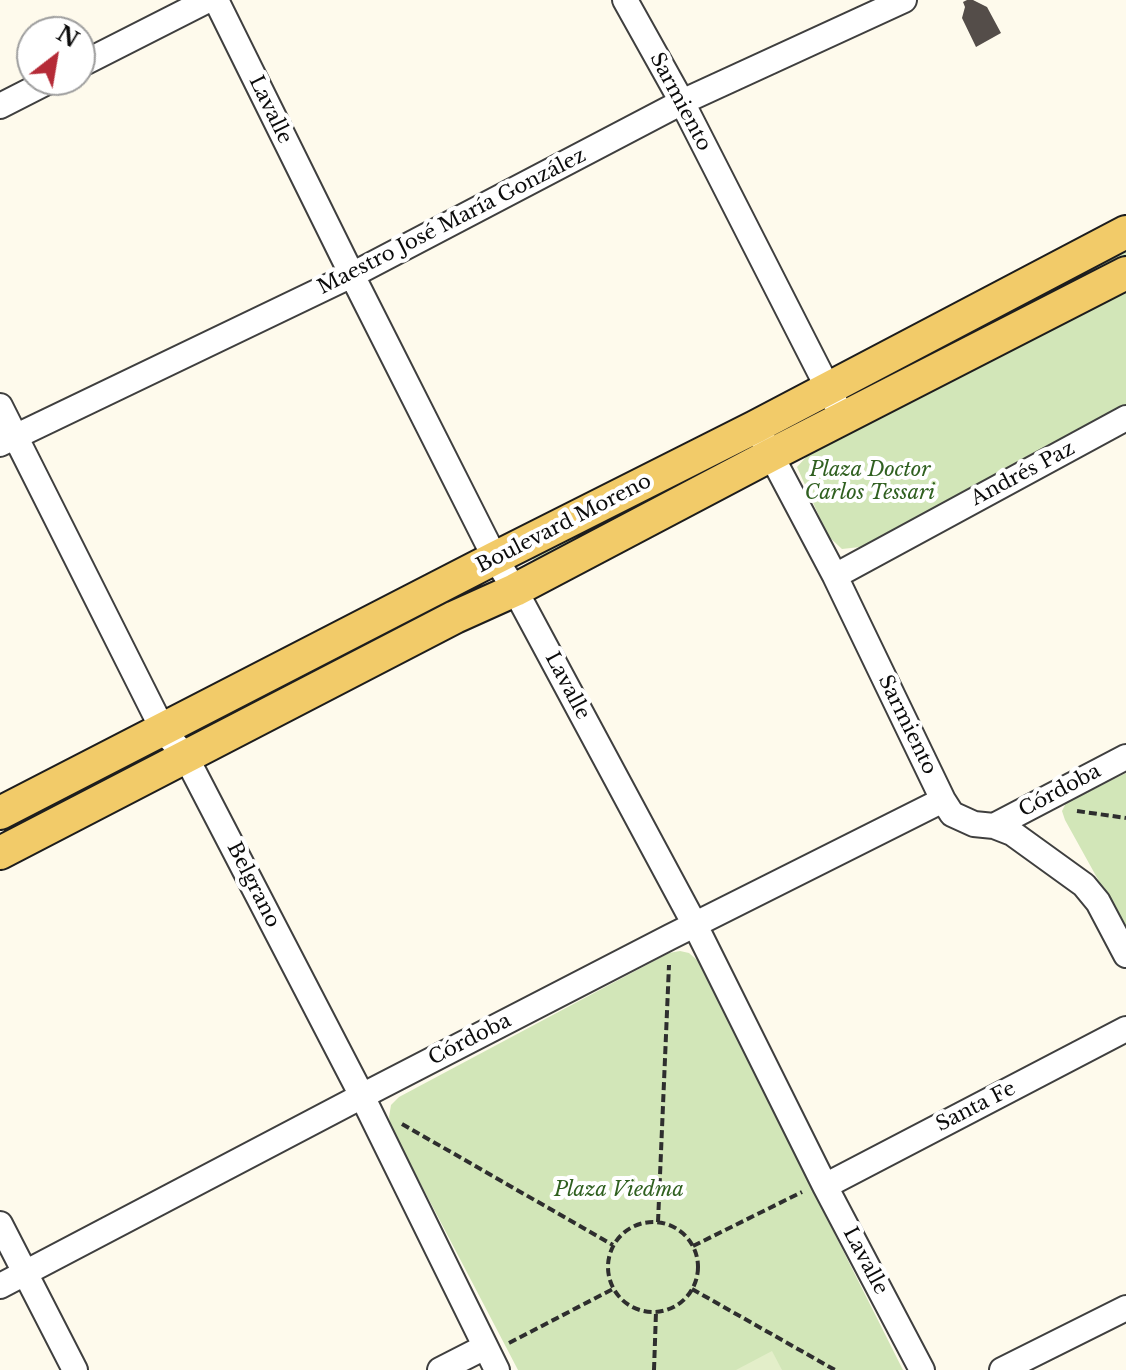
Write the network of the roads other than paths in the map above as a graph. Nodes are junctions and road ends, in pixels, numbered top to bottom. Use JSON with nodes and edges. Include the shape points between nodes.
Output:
{"nodes":[{"id":1,"x":208,"y":0,"type":"edge"},
{"id":2,"x":216,"y":0,"type":"edge"},
{"id":3,"x":625,"y":0,"type":"edge"},
{"id":4,"x":904,"y":0,"type":"edge"},
{"id":5,"x":96,"y":57,"type":"edge"},
{"id":6,"x":20,"y":96,"type":"edge"},
{"id":7,"x":682,"y":102,"type":"junction"},
{"id":8,"x":0,"y":106,"type":"edge"},
{"id":9,"x":1126,"y":232,"type":"edge"},
{"id":10,"x":1126,"y":273,"type":"edge"},
{"id":11,"x":352,"y":275,"type":"junction"},
{"id":12,"x":828,"y":389,"type":"junction"},
{"id":13,"x":0,"y":406,"type":"edge"},
{"id":14,"x":1126,"y":418,"type":"edge"},
{"id":15,"x":844,"y":419,"type":"junction"},
{"id":16,"x":755,"y":427,"type":"junction"},
{"id":17,"x":8,"y":440,"type":"edge"},
{"id":18,"x":771,"y":455,"type":"junction"},
{"id":19,"x":495,"y":558,"type":"junction"},
{"id":20,"x":835,"y":576,"type":"junction"},
{"id":21,"x":515,"y":590,"type":"junction"},
{"id":22,"x":163,"y":730,"type":"junction"},
{"id":23,"x":186,"y":757,"type":"junction"},
{"id":24,"x":1126,"y":757,"type":"edge"},
{"id":25,"x":943,"y":800,"type":"junction"},
{"id":26,"x":0,"y":813,"type":"edge"},
{"id":27,"x":994,"y":826,"type":"junction"},
{"id":28,"x":0,"y":853,"type":"edge"},
{"id":29,"x":695,"y":925,"type":"junction"},
{"id":30,"x":1126,"y":955,"type":"edge"},
{"id":31,"x":1126,"y":1029,"type":"edge"},
{"id":32,"x":364,"y":1099,"type":"junction"},
{"id":33,"x":824,"y":1183,"type":"junction"},
{"id":34,"x":0,"y":1224,"type":"edge"},
{"id":35,"x":25,"y":1273,"type":"junction"},
{"id":36,"x":0,"y":1286,"type":"edge"},
{"id":37,"x":1126,"y":1308,"type":"edge"},
{"id":38,"x":490,"y":1357,"type":"edge"},
{"id":39,"x":75,"y":1370,"type":"edge"},
{"id":40,"x":440,"y":1370,"type":"edge"},
{"id":41,"x":922,"y":1370,"type":"edge"},
{"id":42,"x":1002,"y":1370,"type":"edge"}],
"edges":[{"from":1,"to":5,"type":"street"},
{"from":2,"to":11,"type":"street","name":"Lavalle"},
{"from":3,"to":7,"type":"street","name":"Sarmiento"},
{"from":4,"to":7,"type":"street","name":"Maestro José María González"},
{"from":6,"to":8,"type":"street"},
{"from":7,"to":11,"type":"street","name":"Maestro José María González"},
{"from":7,"to":12,"type":"street","name":"Sarmiento"},
{"from":9,"to":12,"type":"main road","name":"Boulevard Moreno"},
{"from":10,"to":15,"type":"main road","name":"Boulevard Moreno"},
{"from":11,"to":17,"type":"street","name":"Maestro José María González"},
{"from":11,"to":19,"type":"street","name":"Lavalle"},
{"from":12,"to":15,"type":"street","name":"Sarmiento"},
{"from":12,"to":16,"type":"main road","name":"Boulevard Moreno"},
{"from":13,"to":17,"type":"street","name":"Belgrano"},
{"from":14,"to":20,"type":"street","name":"Andrés Paz"},
{"from":15,"to":18,"type":"main road","name":"Boulevard Moreno"},
{"from":16,"to":18,"type":"street","name":"Sarmiento"},
{"from":16,"to":19,"type":"main road","name":"Boulevard Moreno"},
{"from":17,"to":22,"type":"street","name":"Belgrano"},
{"from":18,"to":20,"type":"street","name":"Sarmiento"},
{"from":18,"to":21,"type":"main road","name":"Boulevard Moreno"},
{"from":19,"to":21,"type":"street","name":"Lavalle"},
{"from":19,"to":22,"type":"main road","name":"Boulevard Moreno"},
{"from":20,"to":25,"type":"street","name":"Sarmiento"},
{"from":21,"to":23,"type":"main road","name":"Boulevard Moreno"},
{"from":21,"to":29,"type":"street","name":"Lavalle"},
{"from":22,"to":23,"type":"street","name":"Belgrano"},
{"from":22,"to":26,"type":"main road","name":"Boulevard Moreno"},
{"from":23,"to":28,"type":"main road","name":"Boulevard Moreno"},
{"from":23,"to":32,"type":"street","name":"Belgrano"},
{"from":24,"to":27,"type":"street","name":"Córdoba"},
{"from":25,"to":27,"type":"street","name":"Sarmiento","via":[[952,814]]},
{"from":25,"to":29,"type":"street","name":"Córdoba"},
{"from":27,"to":30,"type":"street","name":"Sarmiento","via":[[1012,833],[1084,885]]},
{"from":29,"to":32,"type":"street","name":"Córdoba"},
{"from":29,"to":33,"type":"street","name":"Lavalle"},
{"from":31,"to":33,"type":"street","name":"Santa Fe"},
{"from":32,"to":35,"type":"street","name":"Córdoba"},
{"from":32,"to":38,"type":"street","name":"Belgrano"},
{"from":33,"to":41,"type":"street","name":"Lavalle"},
{"from":34,"to":35,"type":"street"},
{"from":35,"to":36,"type":"street","name":"Córdoba"},
{"from":35,"to":39,"type":"street"},
{"from":37,"to":42,"type":"street"},
{"from":38,"to":40,"type":"street"}]}
